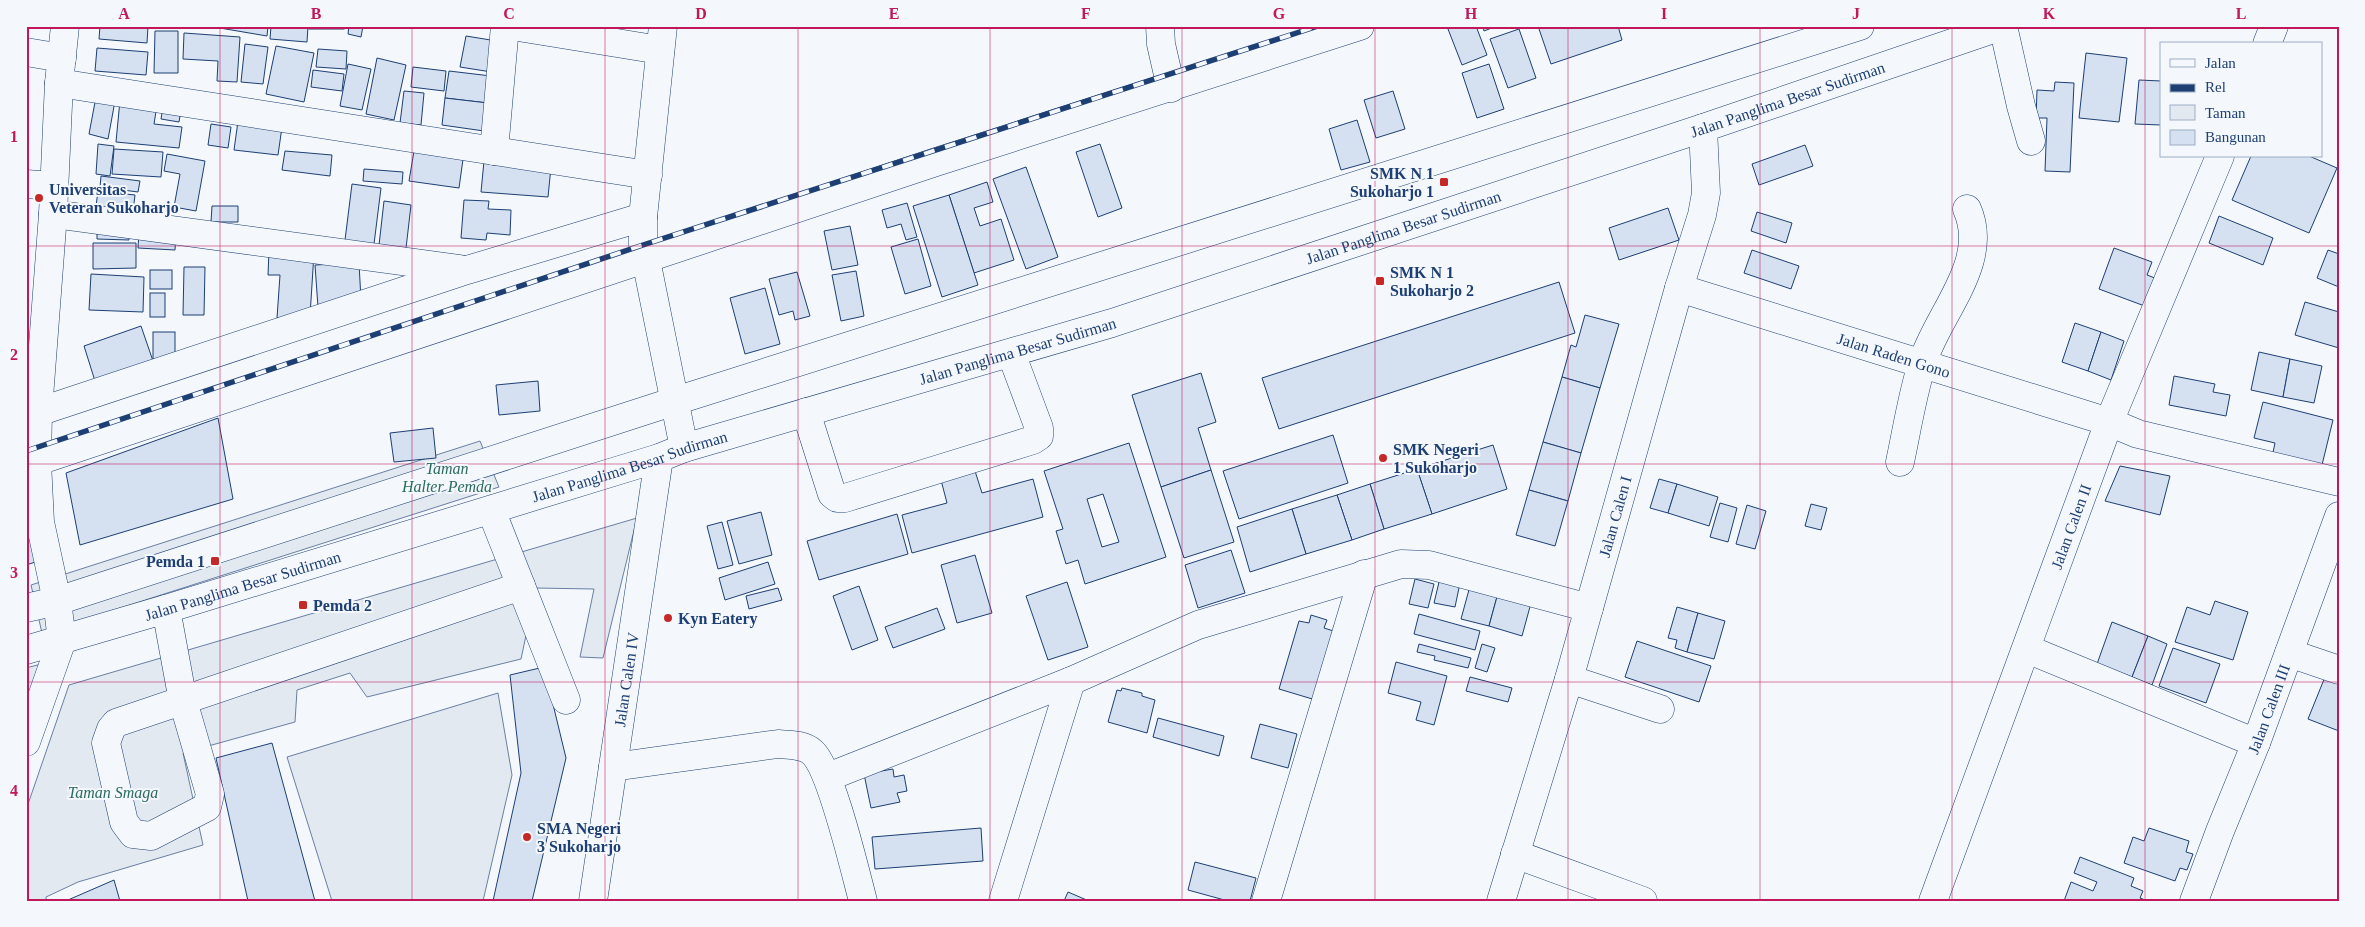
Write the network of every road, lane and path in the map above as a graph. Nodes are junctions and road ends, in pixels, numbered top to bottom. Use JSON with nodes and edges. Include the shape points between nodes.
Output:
{"nodes":[{"id":1,"x":65,"y":26,"type":"edge"},
{"id":2,"x":506,"y":26,"type":"edge"},
{"id":3,"x":512,"y":26,"type":"edge"},
{"id":4,"x":1160,"y":26,"type":"edge"},
{"id":5,"x":1360,"y":26,"type":"edge"},
{"id":6,"x":1860,"y":26,"type":"edge"},
{"id":7,"x":2274,"y":26,"type":"edge"},
{"id":8,"x":1998,"y":27,"type":"edge"},
{"id":9,"x":661,"y":38,"type":"edge"},
{"id":10,"x":2268,"y":42,"type":"edge"},
{"id":11,"x":26,"y":52,"type":"edge"},
{"id":12,"x":60,"y":70,"type":"junction"},
{"id":13,"x":1171,"y":88,"type":"junction"},
{"id":14,"x":1703,"y":128,"type":"junction"},
{"id":15,"x":2031,"y":141,"type":"dead end"},
{"id":16,"x":494,"y":150,"type":"junction"},
{"id":17,"x":2219,"y":158,"type":"edge"},
{"id":18,"x":648,"y":175,"type":"junction"},
{"id":19,"x":26,"y":184,"type":"edge"},
{"id":20,"x":53,"y":186,"type":"junction"},
{"id":21,"x":1967,"y":209,"type":"dead end"},
{"id":22,"x":53,"y":214,"type":"junction"},
{"id":23,"x":643,"y":217,"type":"junction"},
{"id":24,"x":645,"y":259,"type":"junction"},
{"id":25,"x":467,"y":270,"type":"junction"},
{"id":26,"x":1679,"y":288,"type":"junction"},
{"id":27,"x":1011,"y":353,"type":"junction"},
{"id":28,"x":1922,"y":363,"type":"junction"},
{"id":29,"x":675,"y":401,"type":"junction"},
{"id":30,"x":806,"y":412,"type":"junction"},
{"id":31,"x":32,"y":413,"type":"edge"},
{"id":32,"x":2109,"y":422,"type":"junction"},
{"id":33,"x":684,"y":448,"type":"junction"},
{"id":34,"x":659,"y":458,"type":"junction"},
{"id":35,"x":1900,"y":462,"type":"dead end"},
{"id":36,"x":32,"y":463,"type":"edge"},
{"id":37,"x":2339,"y":482,"type":"edge"},
{"id":38,"x":491,"y":510,"type":"junction"},
{"id":39,"x":2339,"y":516,"type":"edge"},
{"id":40,"x":1364,"y":574,"type":"junction"},
{"id":41,"x":521,"y":586,"type":"junction"},
{"id":42,"x":57,"y":600,"type":"junction"},
{"id":43,"x":26,"y":608,"type":"edge"},
{"id":44,"x":1589,"y":608,"type":"junction"},
{"id":45,"x":166,"y":609,"type":"junction"},
{"id":46,"x":62,"y":640,"type":"junction"},
{"id":47,"x":2027,"y":649,"type":"junction"},
{"id":48,"x":26,"y":650,"type":"edge"},
{"id":49,"x":2289,"y":653,"type":"junction"},
{"id":50,"x":2339,"y":670,"type":"edge"},
{"id":51,"x":1569,"y":679,"type":"junction"},
{"id":52,"x":1071,"y":681,"type":"junction"},
{"id":53,"x":566,"y":700,"type":"dead end"},
{"id":54,"x":183,"y":701,"type":"junction"},
{"id":55,"x":1660,"y":709,"type":"dead end"},
{"id":56,"x":26,"y":742,"type":"edge"},
{"id":57,"x":2256,"y":743,"type":"junction"},
{"id":58,"x":614,"y":767,"type":"junction"},
{"id":59,"x":828,"y":777,"type":"junction"},
{"id":60,"x":1515,"y":854,"type":"junction"},
{"id":61,"x":593,"y":901,"type":"edge"},
{"id":62,"x":863,"y":901,"type":"edge"},
{"id":63,"x":1003,"y":901,"type":"edge"},
{"id":64,"x":1266,"y":901,"type":"edge"},
{"id":65,"x":1501,"y":901,"type":"edge"},
{"id":66,"x":1643,"y":901,"type":"edge"},
{"id":67,"x":1933,"y":901,"type":"edge"},
{"id":68,"x":2194,"y":901,"type":"edge"}],
"edges":[{"from":1,"to":12,"type":"street"},
{"from":2,"to":16,"type":"street"},
{"from":3,"to":9,"type":"street"},
{"from":4,"to":13,"type":"street"},
{"from":5,"to":13,"type":"street"},
{"from":6,"to":29,"type":"street"},
{"from":7,"to":10,"type":"street"},
{"from":8,"to":14,"type":"street","name":"Jalan Panglima Besar Sudirman"},
{"from":8,"to":15,"type":"street"},
{"from":9,"to":18,"type":"street"},
{"from":11,"to":12,"type":"street"},
{"from":12,"to":16,"type":"street"},
{"from":12,"to":20,"type":"street"},
{"from":13,"to":24,"type":"street"},
{"from":14,"to":26,"type":"street","name":"Jalan Calen I","via":[[1706,192]]},
{"from":14,"to":27,"type":"street","name":"Jalan Panglima Besar Sudirman","via":[[1112,324]]},
{"from":16,"to":18,"type":"street"},
{"from":17,"to":32,"type":"street","name":"Jalan Calen II"},
{"from":18,"to":23,"type":"street"},
{"from":19,"to":20,"type":"street"},
{"from":20,"to":22,"type":"street"},
{"from":21,"to":28,"type":"street","via":[[1974,240],[1970,263]]},
{"from":22,"to":25,"type":"street"},
{"from":22,"to":31,"type":"street"},
{"from":23,"to":24,"type":"street"},
{"from":23,"to":25,"type":"street"},
{"from":24,"to":29,"type":"street"},
{"from":24,"to":36,"type":"street"},
{"from":25,"to":31,"type":"street"},
{"from":26,"to":28,"type":"street","name":"Jalan Raden Gono"},
{"from":26,"to":44,"type":"street","name":"Jalan Calen I"},
{"from":27,"to":30,"type":"street","name":"Jalan Panglima Besar Sudirman"},
{"from":27,"to":30,"type":"street","via":[[1039,428],[1038,436],[845,498],[832,494]]},
{"from":28,"to":32,"type":"street","name":"Jalan Raden Gono"},
{"from":28,"to":35,"type":"street"},
{"from":29,"to":33,"type":"street"},
{"from":29,"to":42,"type":"street"},
{"from":30,"to":33,"type":"street","name":"Jalan Panglima Besar Sudirman"},
{"from":31,"to":36,"type":"street"},
{"from":32,"to":37,"type":"street","name":"Jalan Raden Gono","via":[[2138,434]]},
{"from":32,"to":47,"type":"street","name":"Jalan Calen II"},
{"from":33,"to":34,"type":"street","name":"Jalan Panglima Besar Sudirman"},
{"from":34,"to":38,"type":"street","name":"Jalan Panglima Besar Sudirman"},
{"from":34,"to":58,"type":"street","name":"Jalan Calen IV"},
{"from":36,"to":42,"type":"street","via":[[40,522]]},
{"from":38,"to":41,"type":"street"},
{"from":38,"to":45,"type":"street","name":"Jalan Panglima Besar Sudirman"},
{"from":39,"to":49,"type":"street","name":"Jalan Calen III"},
{"from":40,"to":44,"type":"street","via":[[1401,564],[1429,565]]},
{"from":40,"to":52,"type":"street","via":[[1198,625]]},
{"from":40,"to":64,"type":"street"},
{"from":41,"to":53,"type":"street"},
{"from":41,"to":54,"type":"street"},
{"from":42,"to":43,"type":"street"},
{"from":42,"to":46,"type":"street"},
{"from":44,"to":51,"type":"street","name":"Jalan Calen I"},
{"from":45,"to":46,"type":"street","name":"Jalan Panglima Besar Sudirman"},
{"from":45,"to":54,"type":"street"},
{"from":46,"to":48,"type":"street","name":"Jalan Panglima Besar Sudirman"},
{"from":46,"to":56,"type":"street"},
{"from":47,"to":57,"type":"street"},
{"from":47,"to":67,"type":"street","name":"Jalan Calen II"},
{"from":49,"to":50,"type":"street"},
{"from":49,"to":57,"type":"street","name":"Jalan Calen III"},
{"from":51,"to":55,"type":"street"},
{"from":51,"to":60,"type":"street","name":"Jalan Calen I"},
{"from":52,"to":59,"type":"street"},
{"from":52,"to":63,"type":"street"},
{"from":54,"to":54,"type":"street","via":[[210,794],[207,807],[151,836],[133,834],[124,822],[106,743],[111,729],[116,723]]},
{"from":57,"to":68,"type":"street","name":"Jalan Calen III"},
{"from":58,"to":59,"type":"street","via":[[778,744],[798,745],[812,752]]},
{"from":58,"to":61,"type":"street","name":"Jalan Calen IV"},
{"from":59,"to":62,"type":"street"},
{"from":60,"to":65,"type":"street","name":"Jalan Calen I"},
{"from":60,"to":66,"type":"street"}]}
